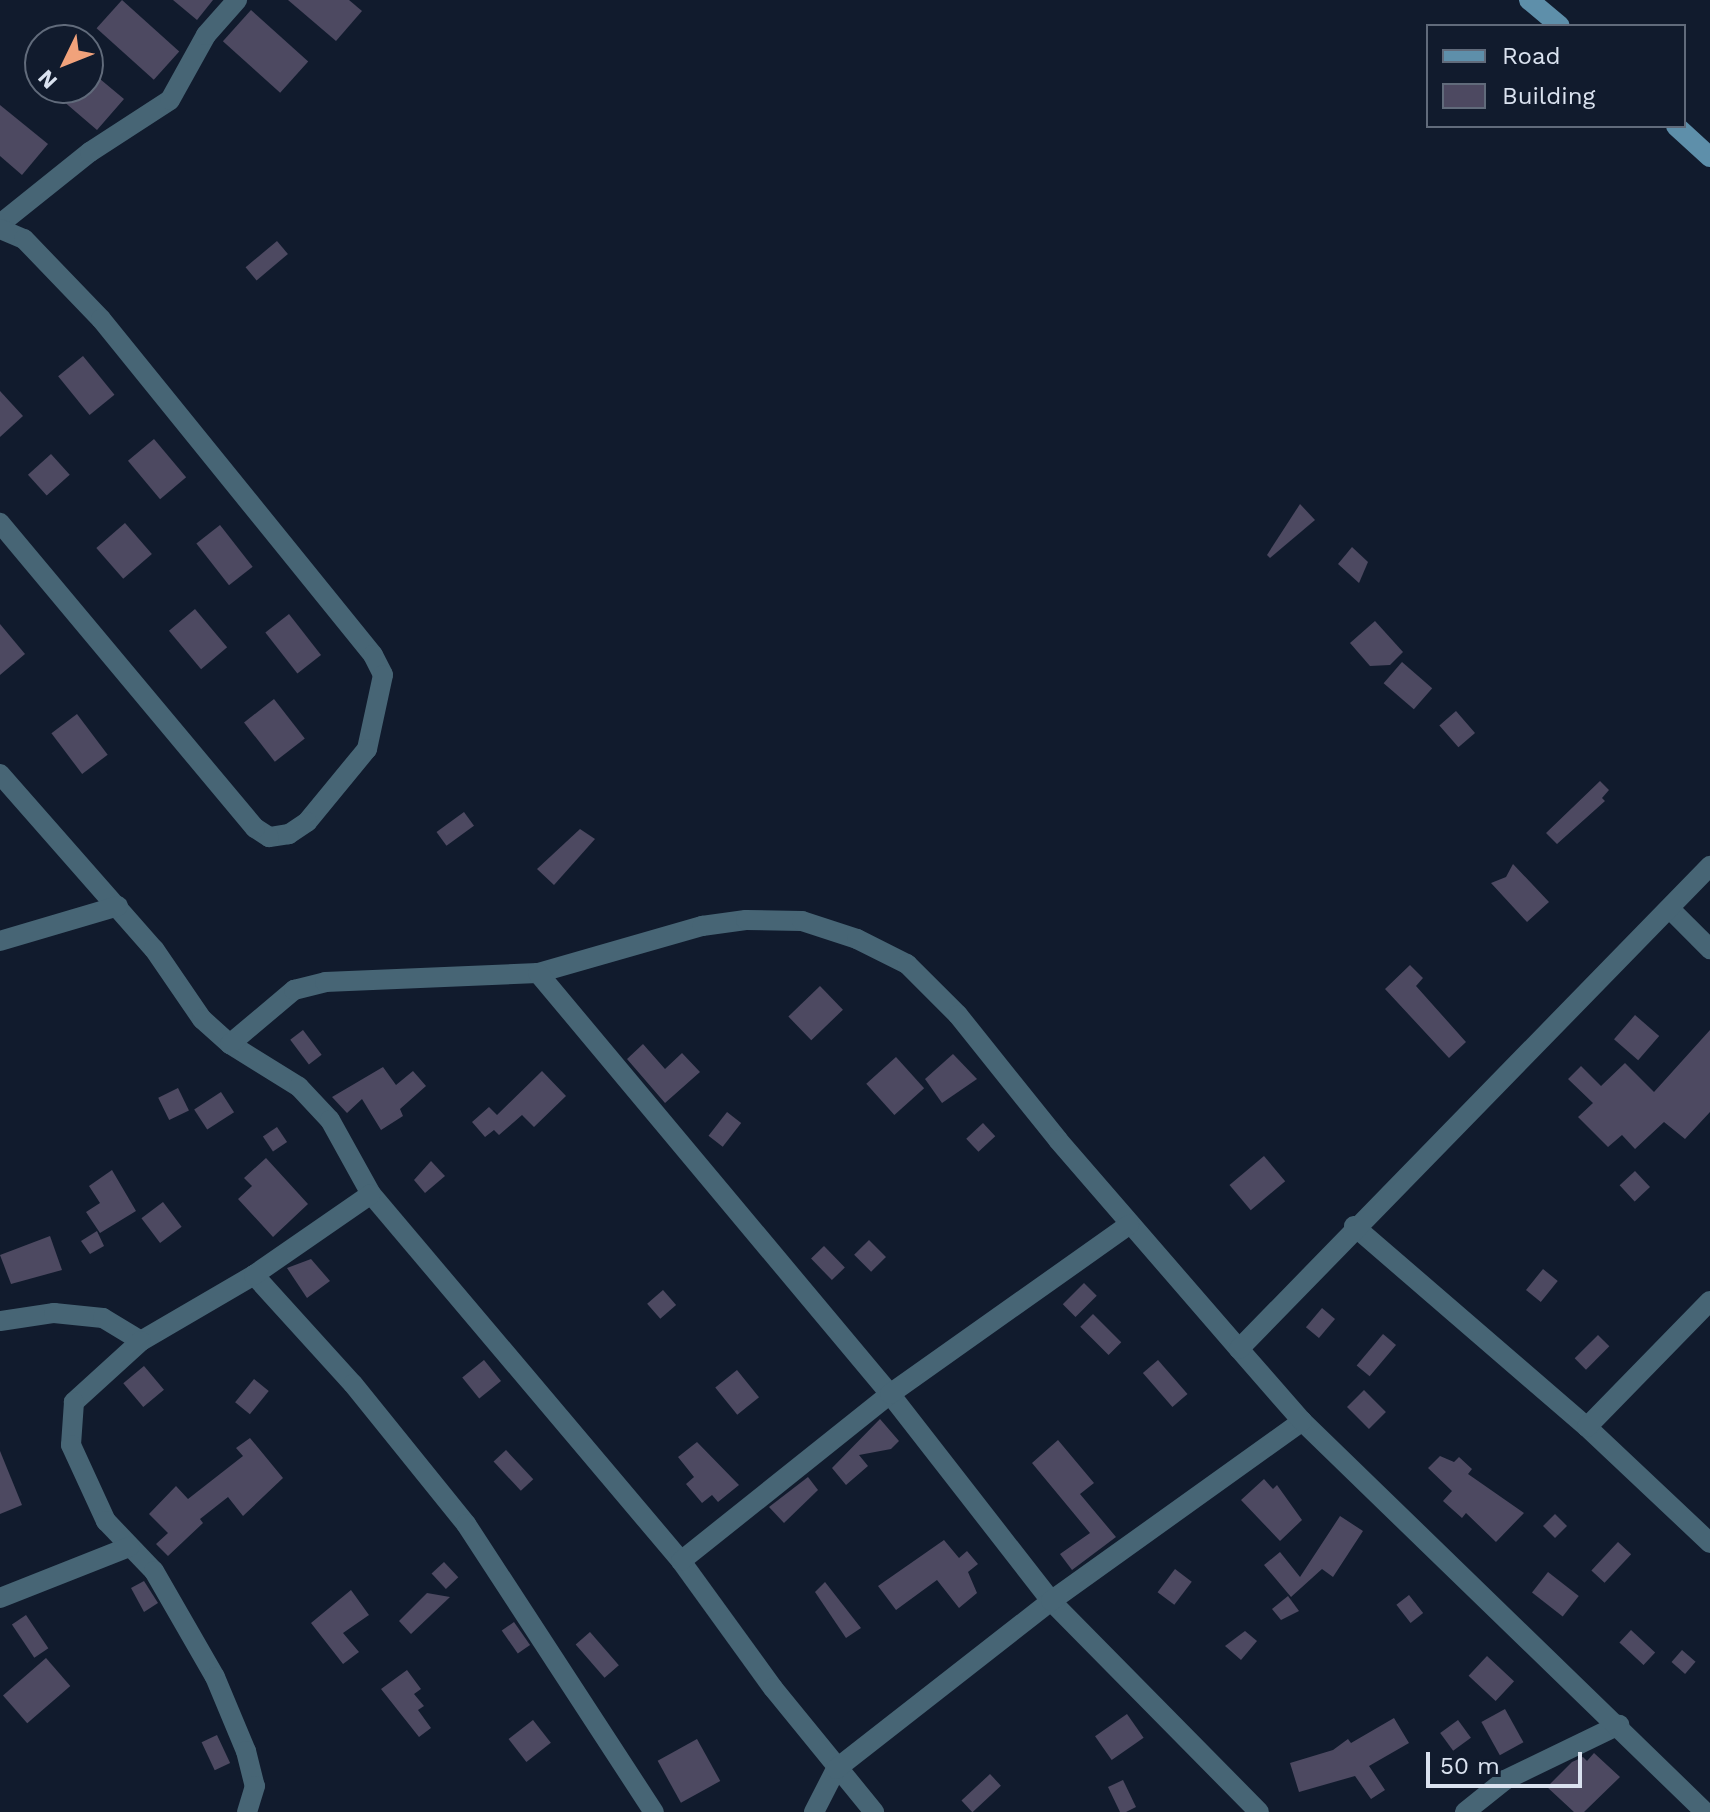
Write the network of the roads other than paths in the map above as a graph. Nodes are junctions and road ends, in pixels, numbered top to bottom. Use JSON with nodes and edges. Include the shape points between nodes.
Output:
{"nodes":[{"id":1,"x":237,"y":0,"type":"edge"},
{"id":2,"x":1529,"y":0,"type":"edge"},
{"id":3,"x":1558,"y":24,"type":"edge"},
{"id":4,"x":1678,"y":128,"type":"edge"},
{"id":5,"x":1710,"y":157,"type":"edge"},
{"id":6,"x":0,"y":227,"type":"edge"},
{"id":7,"x":0,"y":523,"type":"edge"},
{"id":8,"x":0,"y":774,"type":"edge"},
{"id":9,"x":1710,"y":866,"type":"edge"},
{"id":10,"x":118,"y":906,"type":"junction"},
{"id":11,"x":1670,"y":909,"type":"junction"},
{"id":12,"x":0,"y":941,"type":"edge"},
{"id":13,"x":1710,"y":949,"type":"edge"},
{"id":14,"x":538,"y":973,"type":"junction"},
{"id":15,"x":230,"y":1044,"type":"junction"},
{"id":16,"x":371,"y":1194,"type":"junction"},
{"id":17,"x":1129,"y":1225,"type":"junction"},
{"id":18,"x":1354,"y":1226,"type":"junction"},
{"id":19,"x":254,"y":1275,"type":"junction"},
{"id":20,"x":1710,"y":1301,"type":"edge"},
{"id":21,"x":0,"y":1321,"type":"edge"},
{"id":22,"x":141,"y":1341,"type":"junction"},
{"id":23,"x":1239,"y":1349,"type":"junction"},
{"id":24,"x":890,"y":1394,"type":"junction"},
{"id":25,"x":1302,"y":1421,"type":"junction"},
{"id":26,"x":1587,"y":1427,"type":"junction"},
{"id":27,"x":1710,"y":1543,"type":"edge"},
{"id":28,"x":129,"y":1547,"type":"junction"},
{"id":29,"x":681,"y":1561,"type":"junction"},
{"id":30,"x":0,"y":1598,"type":"edge"},
{"id":31,"x":1051,"y":1601,"type":"junction"},
{"id":32,"x":1619,"y":1725,"type":"junction"},
{"id":33,"x":836,"y":1769,"type":"junction"},
{"id":34,"x":247,"y":1812,"type":"edge"},
{"id":35,"x":654,"y":1812,"type":"edge"},
{"id":36,"x":814,"y":1812,"type":"edge"},
{"id":37,"x":874,"y":1812,"type":"edge"},
{"id":38,"x":1259,"y":1812,"type":"edge"},
{"id":39,"x":1465,"y":1812,"type":"edge"},
{"id":40,"x":1705,"y":1812,"type":"edge"}],
"edges":[{"from":1,"to":6,"type":"street","via":[[206,35],[170,100],[90,152]]},
{"from":2,"to":3,"type":"street"},
{"from":4,"to":5,"type":"street"},
{"from":6,"to":7,"type":"street","via":[[24,239],[101,319],[373,655],[383,675],[367,749],[307,822],[289,834],[269,837],[255,828]]},
{"from":8,"to":10,"type":"street"},
{"from":9,"to":11,"type":"street"},
{"from":10,"to":12,"type":"street"},
{"from":10,"to":15,"type":"street","via":[[202,1019]]},
{"from":11,"to":13,"type":"street"},
{"from":11,"to":18,"type":"street"},
{"from":14,"to":15,"type":"street","via":[[325,982],[294,990]]},
{"from":14,"to":17,"type":"street","via":[[702,926],[746,920],[802,921],[857,939],[907,964],[958,1015]]},
{"from":14,"to":24,"type":"street"},
{"from":15,"to":16,"type":"street","via":[[299,1087],[330,1120]]},
{"from":16,"to":19,"type":"street"},
{"from":16,"to":29,"type":"street"},
{"from":17,"to":23,"type":"street"},
{"from":17,"to":24,"type":"street"},
{"from":18,"to":23,"type":"street"},
{"from":18,"to":26,"type":"street"},
{"from":19,"to":22,"type":"street"},
{"from":19,"to":35,"type":"street","via":[[353,1384],[466,1524]]},
{"from":20,"to":26,"type":"street"},
{"from":21,"to":22,"type":"street","via":[[54,1313],[103,1318]]},
{"from":22,"to":28,"type":"street","via":[[74,1402],[69,1431],[106,1521]]},
{"from":23,"to":25,"type":"street"},
{"from":24,"to":29,"type":"street"},
{"from":24,"to":31,"type":"street"},
{"from":25,"to":31,"type":"street"},
{"from":25,"to":32,"type":"street"},
{"from":26,"to":27,"type":"street"},
{"from":28,"to":30,"type":"street"},
{"from":28,"to":34,"type":"street","via":[[154,1571],[220,1690],[255,1786]]},
{"from":29,"to":33,"type":"street"},
{"from":31,"to":33,"type":"street"},
{"from":31,"to":38,"type":"street"},
{"from":32,"to":39,"type":"street","via":[[1505,1780]]},
{"from":32,"to":40,"type":"street"},
{"from":33,"to":36,"type":"street"},
{"from":33,"to":37,"type":"street"}]}
